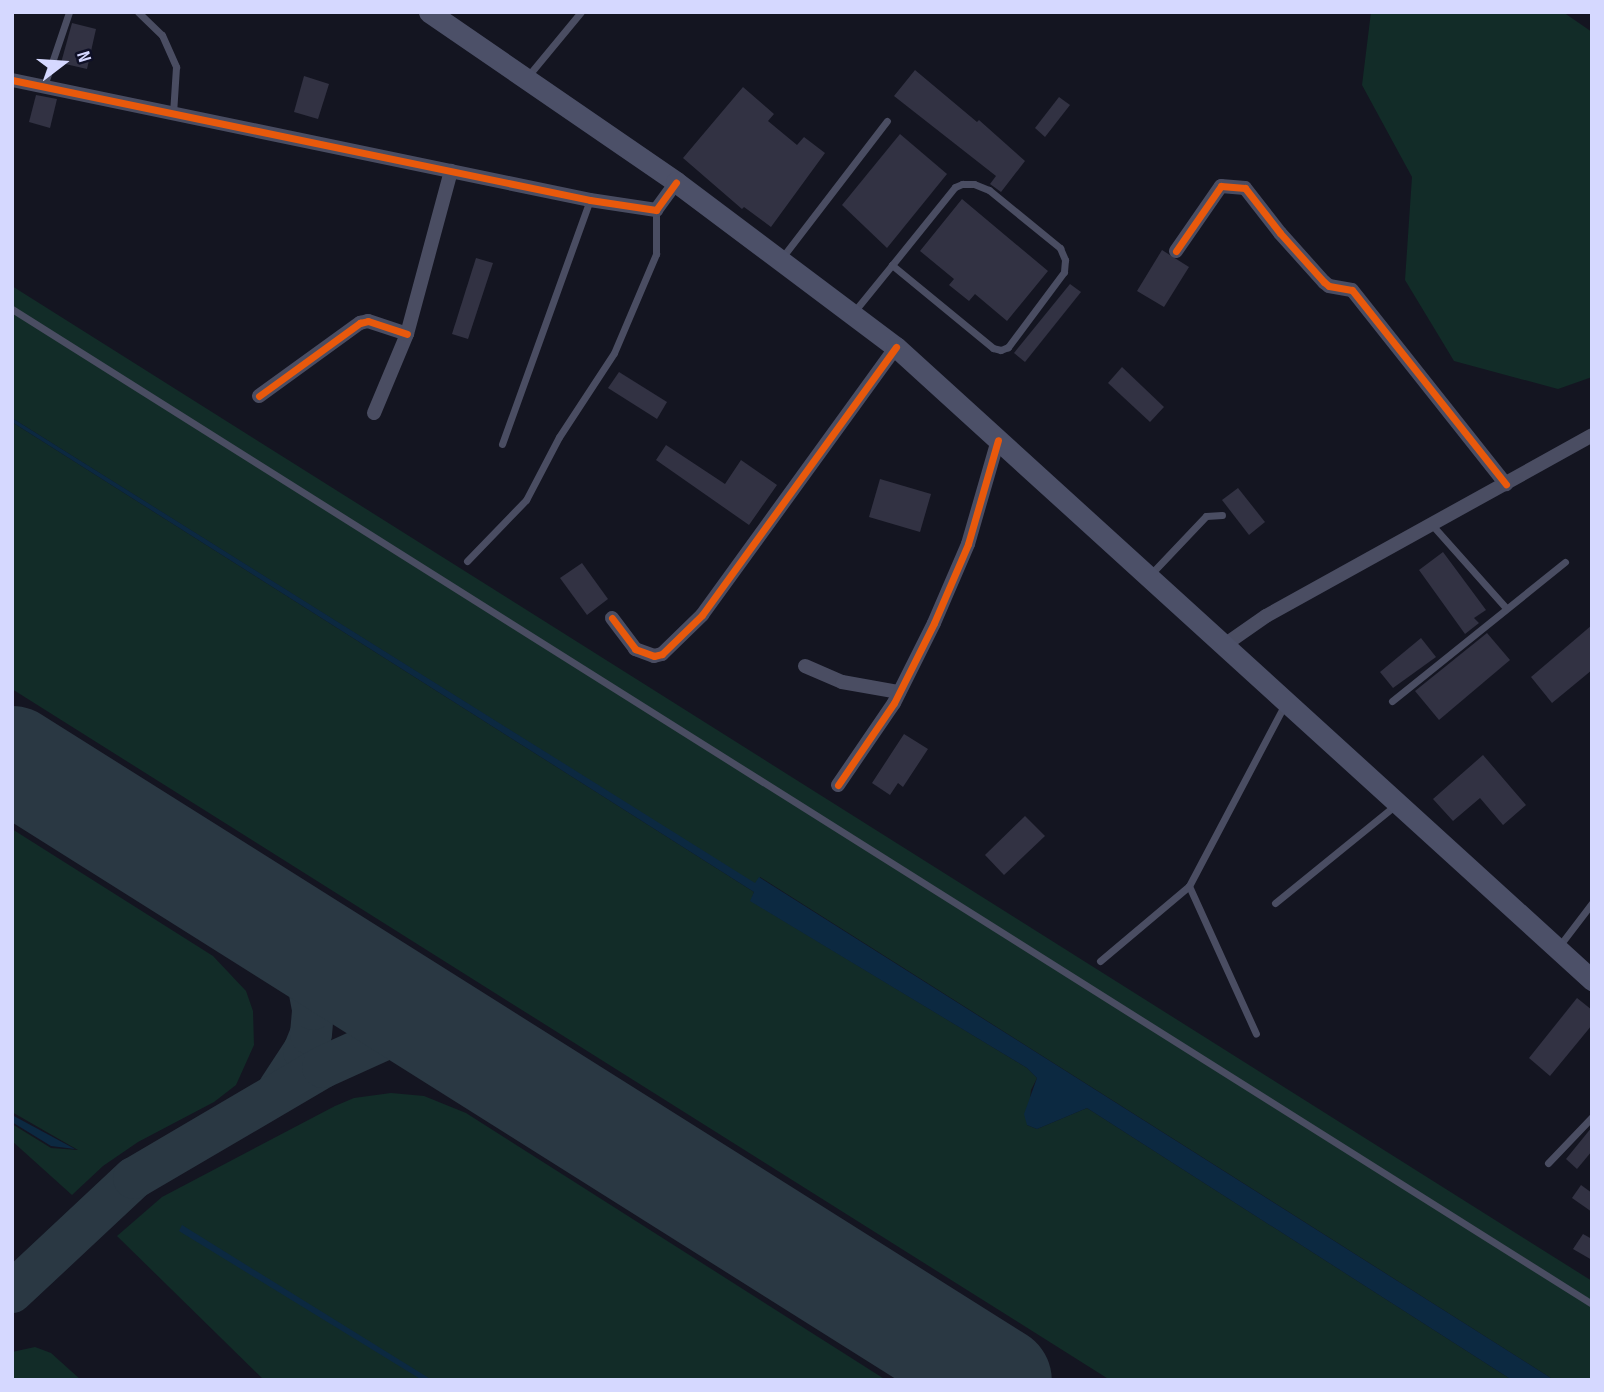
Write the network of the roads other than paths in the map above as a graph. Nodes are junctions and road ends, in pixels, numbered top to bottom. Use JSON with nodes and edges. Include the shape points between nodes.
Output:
{"nodes":[{"id":1,"x":69,"y":12,"type":"edge"},
{"id":2,"x":138,"y":12,"type":"edge"},
{"id":3,"x":429,"y":12,"type":"edge"},
{"id":4,"x":581,"y":12,"type":"edge"},
{"id":5,"x":526,"y":78,"type":"junction"},
{"id":6,"x":12,"y":80,"type":"edge"},
{"id":7,"x":43,"y":87,"type":"junction"},
{"id":8,"x":173,"y":113,"type":"junction"},
{"id":9,"x":887,"y":121,"type":"dead end"},
{"id":10,"x":451,"y":171,"type":"junction"},
{"id":11,"x":676,"y":182,"type":"junction"},
{"id":12,"x":590,"y":200,"type":"junction"},
{"id":13,"x":656,"y":210,"type":"junction"},
{"id":14,"x":1176,"y":251,"type":"dead end"},
{"id":15,"x":780,"y":260,"type":"junction"},
{"id":16,"x":892,"y":265,"type":"junction"},
{"id":17,"x":12,"y":309,"type":"edge"},
{"id":18,"x":853,"y":314,"type":"junction"},
{"id":19,"x":407,"y":334,"type":"junction"},
{"id":20,"x":896,"y":347,"type":"junction"},
{"id":21,"x":259,"y":396,"type":"dead end"},
{"id":22,"x":374,"y":413,"type":"dead end"},
{"id":23,"x":1592,"y":435,"type":"edge"},
{"id":24,"x":998,"y":440,"type":"junction"},
{"id":25,"x":502,"y":444,"type":"dead end"},
{"id":26,"x":1506,"y":484,"type":"junction"},
{"id":27,"x":1222,"y":515,"type":"dead end"},
{"id":28,"x":1433,"y":526,"type":"junction"},
{"id":29,"x":467,"y":561,"type":"dead end"},
{"id":30,"x":1565,"y":562,"type":"dead end"},
{"id":31,"x":1148,"y":577,"type":"junction"},
{"id":32,"x":1506,"y":608,"type":"junction"},
{"id":33,"x":612,"y":618,"type":"dead end"},
{"id":34,"x":1223,"y":646,"type":"junction"},
{"id":35,"x":805,"y":666,"type":"dead end"},
{"id":36,"x":899,"y":692,"type":"junction"},
{"id":37,"x":1286,"y":701,"type":"junction"},
{"id":38,"x":1392,"y":701,"type":"dead end"},
{"id":39,"x":838,"y":785,"type":"dead end"},
{"id":40,"x":1398,"y":803,"type":"junction"},
{"id":41,"x":1189,"y":886,"type":"junction"},
{"id":42,"x":1275,"y":902,"type":"dead end"},
{"id":43,"x":1592,"y":903,"type":"edge"},
{"id":44,"x":1558,"y":949,"type":"junction"},
{"id":45,"x":1100,"y":961,"type":"dead end"},
{"id":46,"x":1592,"y":980,"type":"edge"},
{"id":47,"x":1256,"y":1034,"type":"dead end"},
{"id":48,"x":1592,"y":1117,"type":"edge"},
{"id":49,"x":1548,"y":1163,"type":"dead end"},
{"id":50,"x":1592,"y":1304,"type":"edge"}],
"edges":[{"from":1,"to":7,"type":"lane"},
{"from":2,"to":8,"type":"lane","via":[[162,35],[177,68]]},
{"from":3,"to":5,"type":"main road"},
{"from":4,"to":5,"type":"lane"},
{"from":5,"to":11,"type":"main road"},
{"from":6,"to":7,"type":"street"},
{"from":7,"to":8,"type":"street"},
{"from":8,"to":10,"type":"street"},
{"from":9,"to":15,"type":"lane"},
{"from":10,"to":12,"type":"street"},
{"from":10,"to":19,"type":"street"},
{"from":11,"to":13,"type":"street"},
{"from":11,"to":15,"type":"main road"},
{"from":12,"to":13,"type":"street"},
{"from":12,"to":25,"type":"lane"},
{"from":13,"to":29,"type":"lane","via":[[656,254],[614,353],[559,437],[526,500]]},
{"from":14,"to":26,"type":"street","via":[[1221,186],[1245,188],[1324,282],[1352,290]]},
{"from":15,"to":18,"type":"main road"},
{"from":16,"to":16,"type":"lane","via":[[955,187],[974,184],[989,190],[1060,248],[1065,260],[1064,272],[1008,347],[1001,350]]},
{"from":16,"to":18,"type":"lane"},
{"from":17,"to":50,"type":"lane"},
{"from":18,"to":20,"type":"main road"},
{"from":19,"to":21,"type":"street","via":[[368,321],[360,323]]},
{"from":19,"to":22,"type":"street"},
{"from":20,"to":24,"type":"main road"},
{"from":20,"to":33,"type":"street","via":[[702,615],[662,654],[635,649]]},
{"from":23,"to":26,"type":"street"},
{"from":24,"to":31,"type":"main road"},
{"from":24,"to":36,"type":"street","via":[[968,544]]},
{"from":26,"to":28,"type":"street"},
{"from":27,"to":31,"type":"lane","via":[[1206,516]]},
{"from":28,"to":32,"type":"lane"},
{"from":28,"to":34,"type":"street","via":[[1266,616]]},
{"from":30,"to":32,"type":"lane"},
{"from":31,"to":34,"type":"main road"},
{"from":32,"to":38,"type":"lane"},
{"from":34,"to":37,"type":"main road"},
{"from":35,"to":36,"type":"street","via":[[842,682]]},
{"from":36,"to":39,"type":"street"},
{"from":37,"to":40,"type":"main road"},
{"from":37,"to":41,"type":"lane"},
{"from":40,"to":42,"type":"lane"},
{"from":40,"to":44,"type":"main road"},
{"from":41,"to":45,"type":"lane"},
{"from":41,"to":47,"type":"lane"},
{"from":43,"to":44,"type":"lane"},
{"from":44,"to":46,"type":"main road"},
{"from":48,"to":49,"type":"lane"}]}
